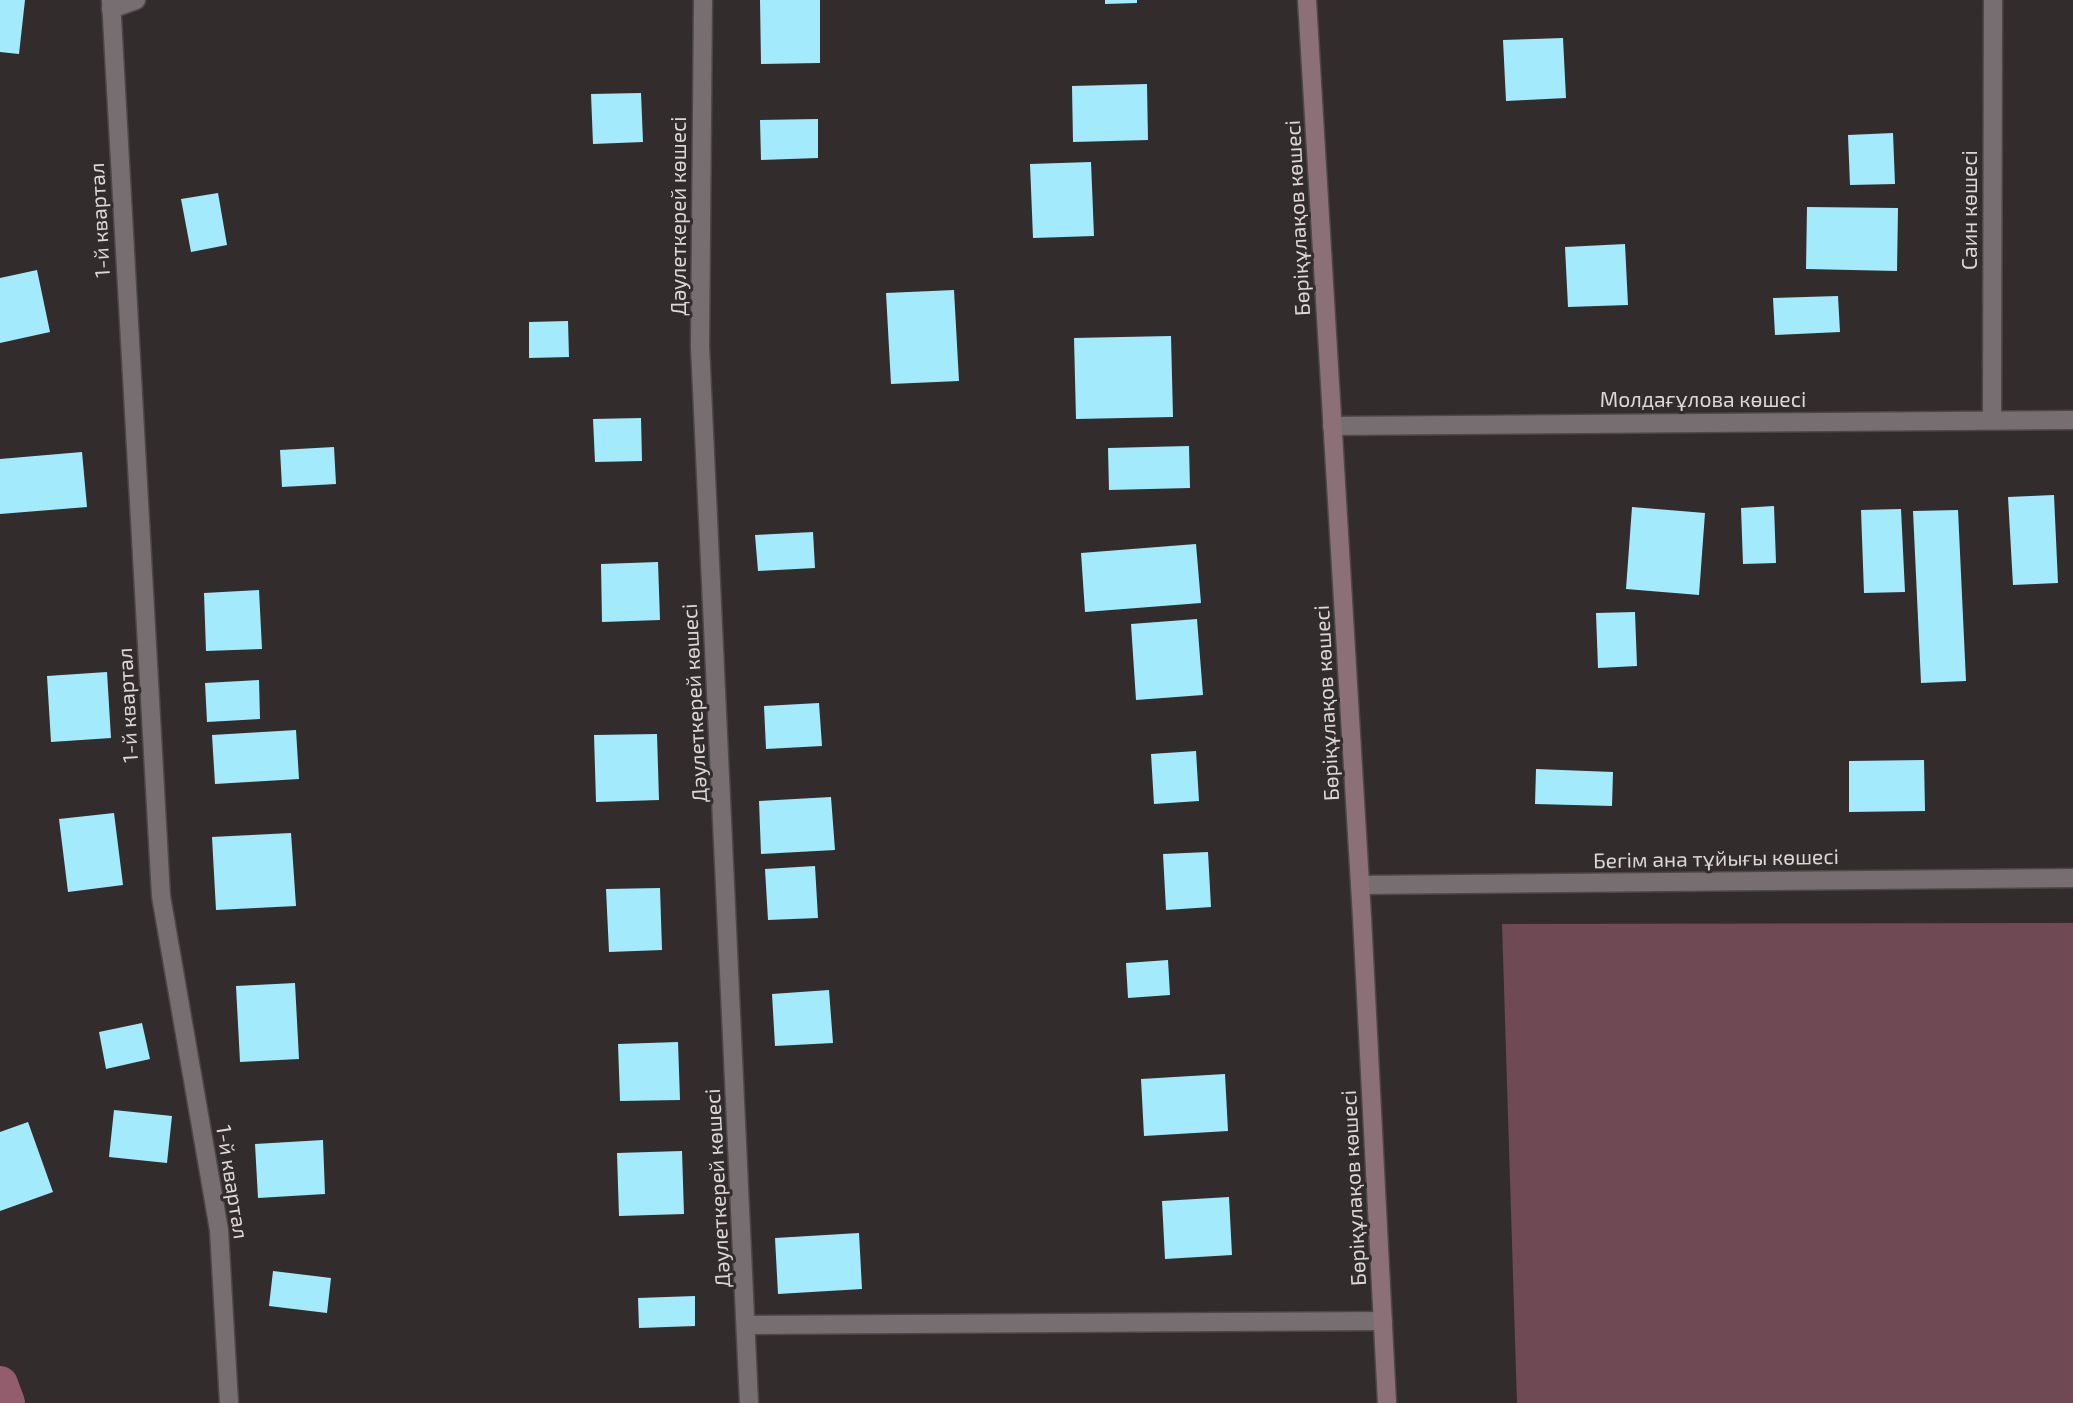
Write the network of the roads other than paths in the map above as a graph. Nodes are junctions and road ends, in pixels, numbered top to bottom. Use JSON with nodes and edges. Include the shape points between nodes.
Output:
{"nodes":[{"id":1,"x":136,"y":0,"type":"edge"},
{"id":2,"x":703,"y":0,"type":"edge"},
{"id":3,"x":1307,"y":0,"type":"edge"},
{"id":4,"x":1993,"y":0,"type":"edge"},
{"id":5,"x":111,"y":4,"type":"edge"},
{"id":6,"x":1992,"y":420,"type":"junction"},
{"id":7,"x":2073,"y":420,"type":"edge"},
{"id":8,"x":1332,"y":426,"type":"junction"},
{"id":9,"x":2073,"y":878,"type":"edge"},
{"id":10,"x":1360,"y":885,"type":"junction"},
{"id":11,"x":1383,"y":1321,"type":"junction"},
{"id":12,"x":747,"y":1325,"type":"junction"},
{"id":13,"x":229,"y":1403,"type":"edge"},
{"id":14,"x":749,"y":1403,"type":"edge"},
{"id":15,"x":1387,"y":1403,"type":"edge"}],
"edges":[{"from":1,"to":5,"type":"street"},
{"from":2,"to":12,"type":"street","name":"Дәулеткерей көшесі","via":[[700,346]]},
{"from":3,"to":8,"type":"street","name":"Бөріқұлақов көшесі"},
{"from":4,"to":6,"type":"street","name":"Саин көшесі"},
{"from":5,"to":13,"type":"street","name":"1-й квартал","via":[[161,896],[219,1230]]},
{"from":6,"to":7,"type":"street","name":"Молдағұлова көшесі"},
{"from":6,"to":8,"type":"street","name":"Молдағұлова көшесі"},
{"from":8,"to":10,"type":"street","name":"Бөріқұлақов көшесі"},
{"from":9,"to":10,"type":"street","name":"Бегім ана тұйығы көшесі"},
{"from":10,"to":11,"type":"street","name":"Бөріқұлақов көшесі"},
{"from":11,"to":12,"type":"street"},
{"from":11,"to":15,"type":"street","name":"Бөріқұлақов көшесі"},
{"from":12,"to":14,"type":"street","name":"Дәулеткерей көшесі"}]}
